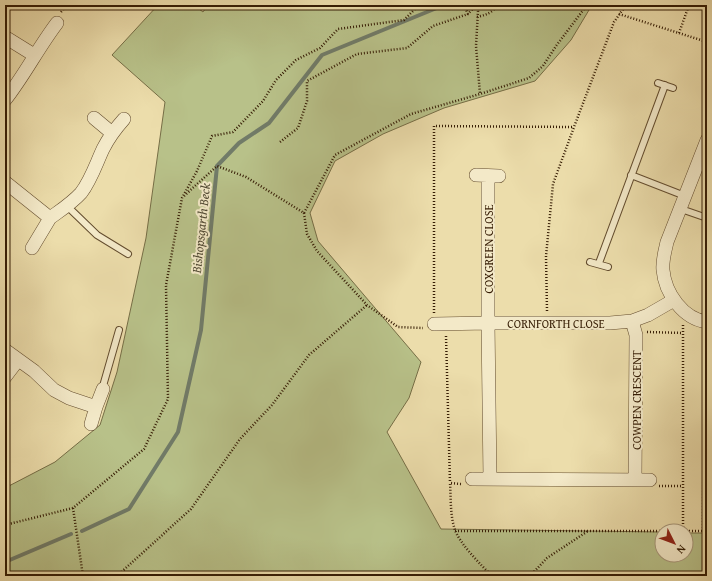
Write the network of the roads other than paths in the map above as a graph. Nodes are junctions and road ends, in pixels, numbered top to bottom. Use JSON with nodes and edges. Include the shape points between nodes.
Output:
{"nodes":[{"id":1,"x":57,"y":24,"type":"dead end"},
{"id":2,"x":5,"y":37,"type":"edge"},
{"id":3,"x":34,"y":55,"type":"junction"},
{"id":4,"x":658,"y":83,"type":"dead end"},
{"id":5,"x":665,"y":85,"type":"junction"},
{"id":6,"x":673,"y":88,"type":"dead end"},
{"id":7,"x":5,"y":100,"type":"edge"},
{"id":8,"x":94,"y":118,"type":"dead end"},
{"id":9,"x":124,"y":119,"type":"dead end"},
{"id":10,"x":112,"y":133,"type":"junction"},
{"id":11,"x":707,"y":140,"type":"edge"},
{"id":12,"x":632,"y":175,"type":"junction"},
{"id":13,"x":488,"y":176,"type":"dead end"},
{"id":14,"x":5,"y":182,"type":"edge"},
{"id":15,"x":685,"y":196,"type":"junction"},
{"id":16,"x":67,"y":206,"type":"junction"},
{"id":17,"x":681,"y":209,"type":"junction"},
{"id":18,"x":50,"y":218,"type":"junction"},
{"id":19,"x":707,"y":218,"type":"edge"},
{"id":20,"x":32,"y":248,"type":"dead end"},
{"id":21,"x":128,"y":254,"type":"dead end"},
{"id":22,"x":590,"y":262,"type":"dead end"},
{"id":23,"x":599,"y":264,"type":"junction"},
{"id":24,"x":608,"y":267,"type":"dead end"},
{"id":25,"x":674,"y":300,"type":"junction"},
{"id":26,"x":632,"y":321,"type":"junction"},
{"id":27,"x":488,"y":322,"type":"junction"},
{"id":28,"x":705,"y":322,"type":"edge"},
{"id":29,"x":440,"y":324,"type":"road end"},
{"id":30,"x":119,"y":330,"type":"dead end"},
{"id":31,"x":5,"y":350,"type":"edge"},
{"id":32,"x":18,"y":360,"type":"junction"},
{"id":33,"x":5,"y":377,"type":"edge"},
{"id":34,"x":103,"y":389,"type":"joint"},
{"id":35,"x":96,"y":407,"type":"junction"},
{"id":36,"x":91,"y":424,"type":"dead end"},
{"id":37,"x":472,"y":479,"type":"road end"},
{"id":38,"x":490,"y":479,"type":"junction"},
{"id":39,"x":635,"y":480,"type":"junction"},
{"id":40,"x":651,"y":483,"type":"road end"}],
"edges":[{"from":1,"to":3,"type":"street"},
{"from":2,"to":3,"type":"street"},
{"from":3,"to":7,"type":"street"},
{"from":4,"to":5,"type":"lane"},
{"from":5,"to":6,"type":"lane"},
{"from":5,"to":12,"type":"lane"},
{"from":8,"to":10,"type":"street"},
{"from":9,"to":10,"type":"street"},
{"from":10,"to":16,"type":"street","via":[[91,177]]},
{"from":11,"to":15,"type":"street"},
{"from":12,"to":15,"type":"lane"},
{"from":12,"to":23,"type":"lane"},
{"from":13,"to":27,"type":"street","name":"COXGREEN CLOSE"},
{"from":14,"to":18,"type":"street"},
{"from":15,"to":17,"type":"street"},
{"from":16,"to":18,"type":"street"},
{"from":16,"to":21,"type":"lane","via":[[97,235]]},
{"from":17,"to":19,"type":"lane"},
{"from":17,"to":25,"type":"street","via":[[663,256],[665,282]]},
{"from":18,"to":20,"type":"street"},
{"from":22,"to":23,"type":"lane"},
{"from":23,"to":24,"type":"lane"},
{"from":25,"to":26,"type":"street","name":"CORNFORTH CLOSE"},
{"from":25,"to":28,"type":"street","via":[[690,315]]},
{"from":26,"to":27,"type":"street","name":"CORNFORTH CLOSE","via":[[610,324]]},
{"from":26,"to":39,"type":"street","name":"COWPEN CRESCENT","via":[[636,336]]},
{"from":27,"to":29,"type":"street","name":"CORNFORTH CLOSE"},
{"from":27,"to":38,"type":"street"},
{"from":30,"to":34,"type":"lane"},
{"from":31,"to":32,"type":"street"},
{"from":32,"to":33,"type":"street"},
{"from":32,"to":35,"type":"street","via":[[54,390],[68,398]]},
{"from":34,"to":35,"type":"street"},
{"from":35,"to":36,"type":"street"},
{"from":37,"to":38,"type":"street"},
{"from":38,"to":39,"type":"street"},
{"from":39,"to":40,"type":"street"}]}
